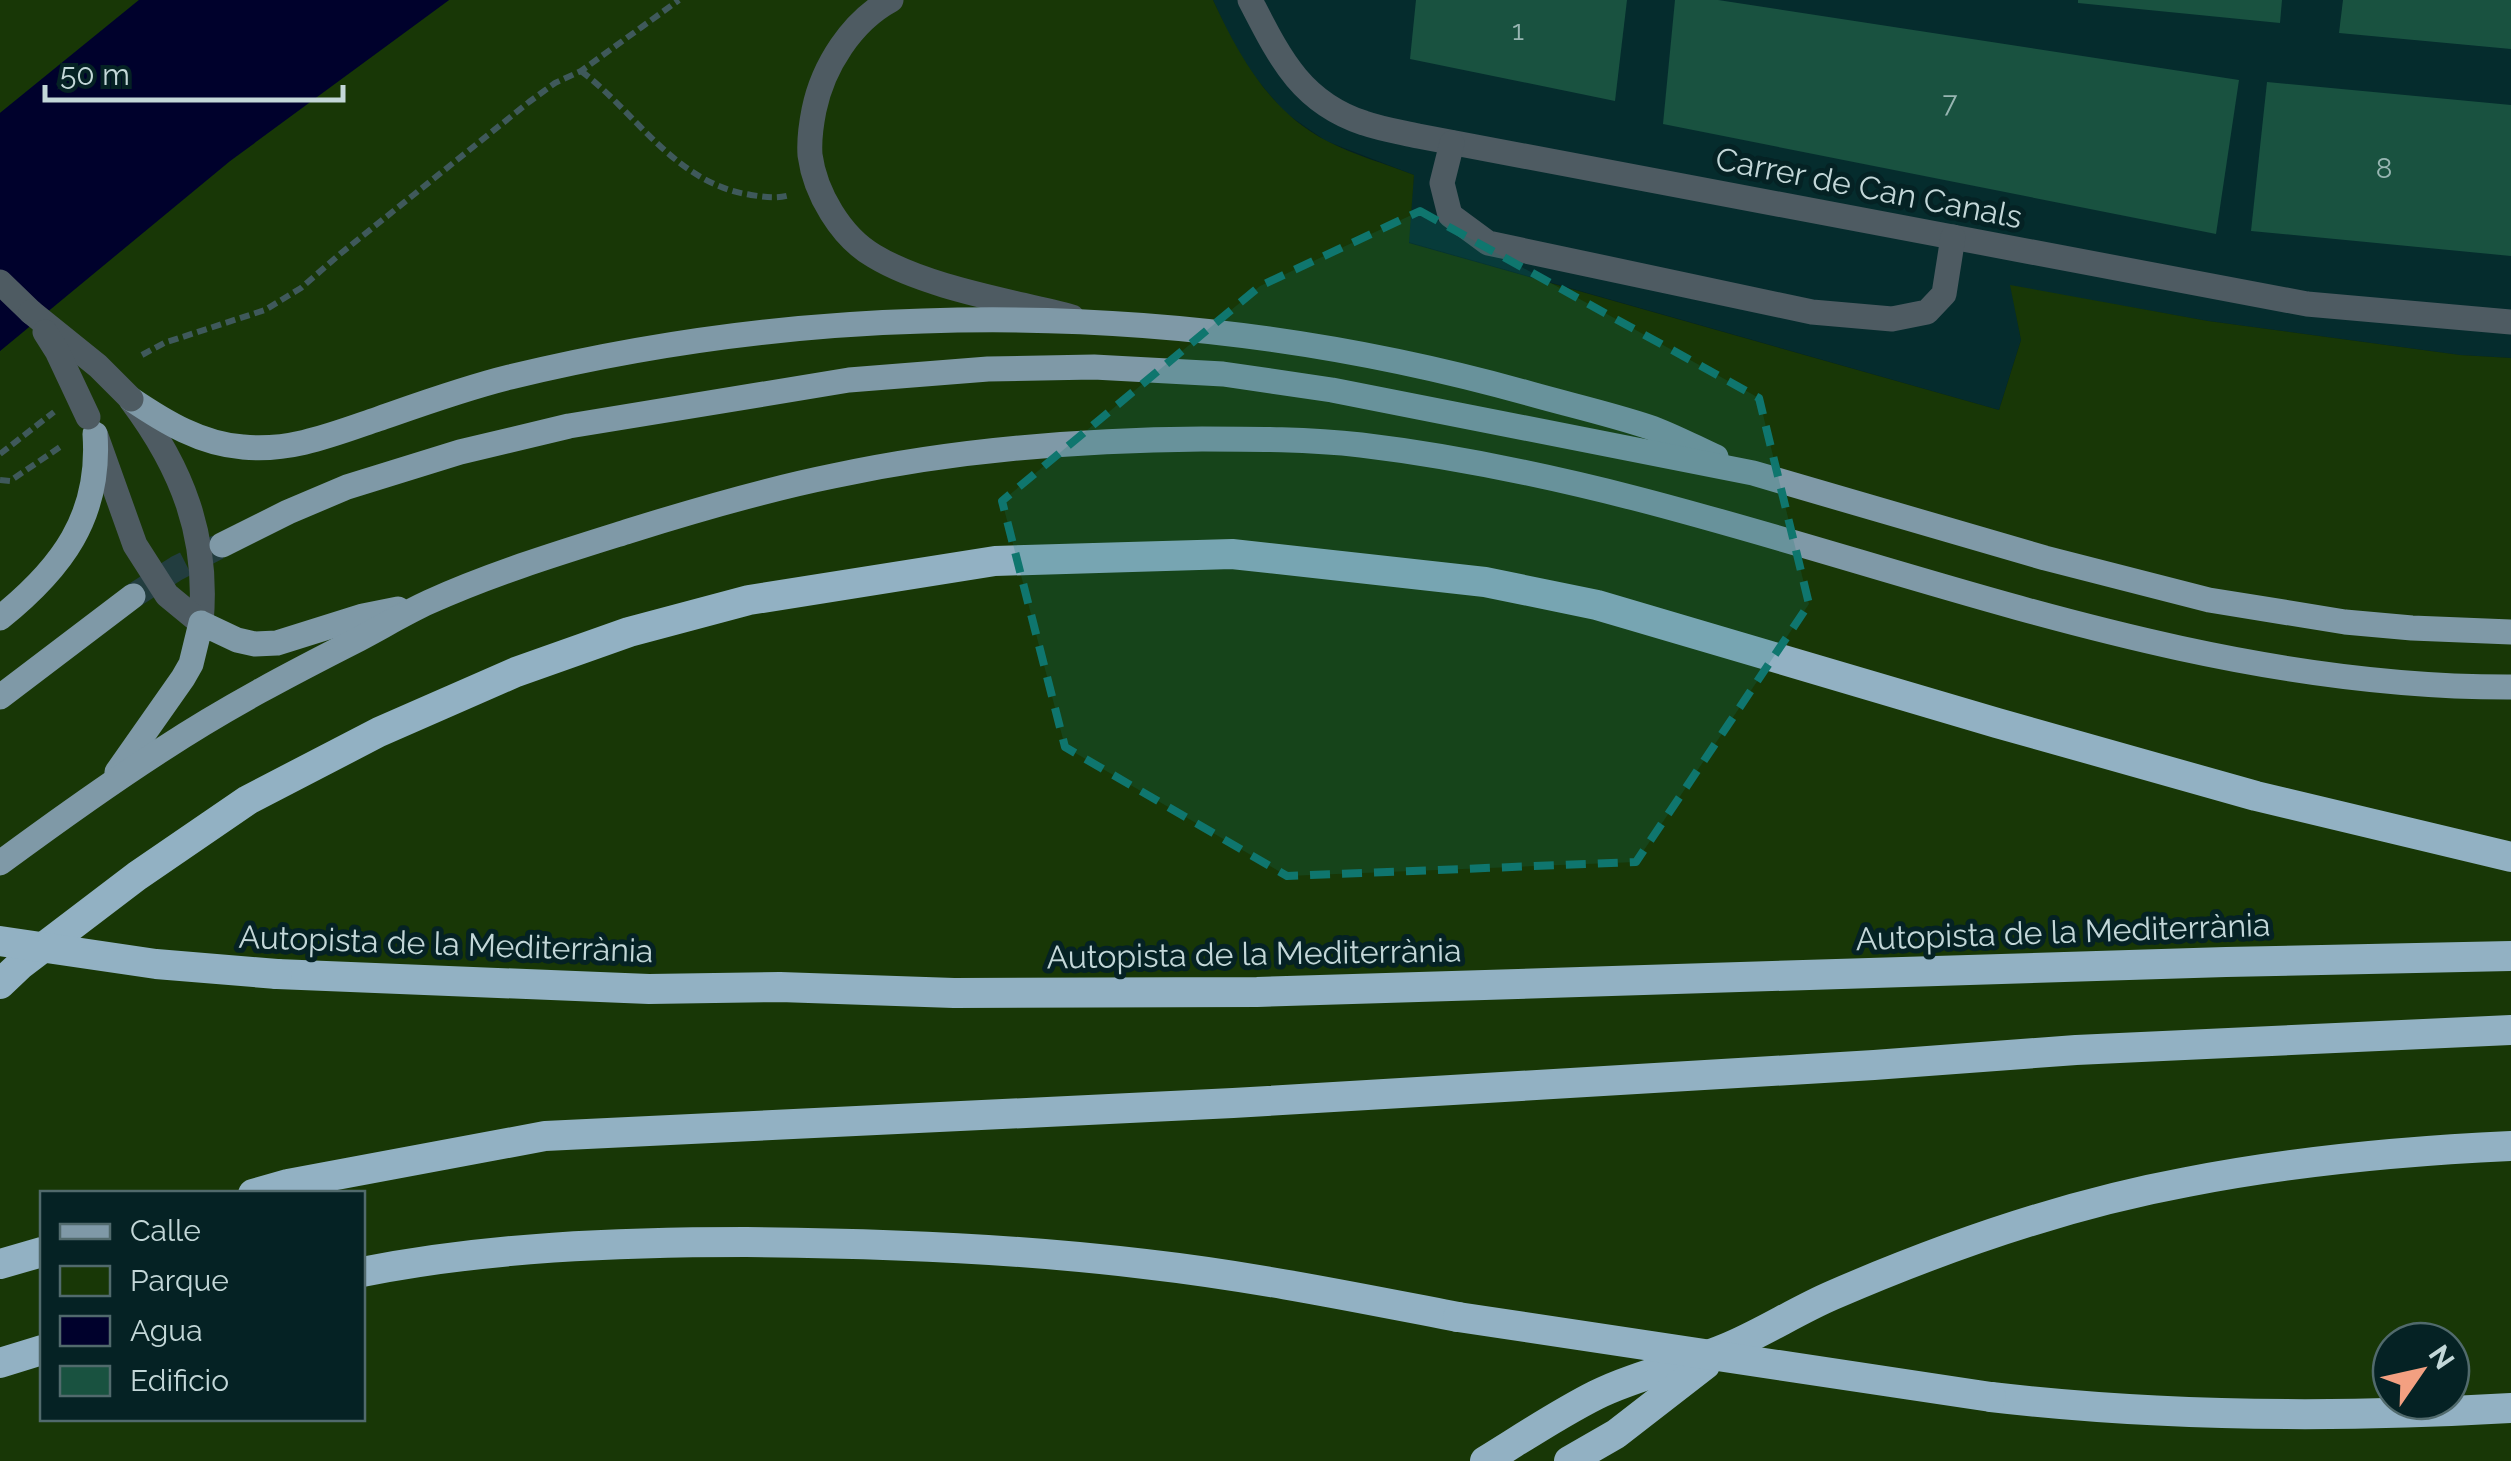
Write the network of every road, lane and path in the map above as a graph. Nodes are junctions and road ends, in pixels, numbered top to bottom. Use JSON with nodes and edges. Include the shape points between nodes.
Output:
{"nodes":[{"id":1,"x":679,"y":0,"type":"edge"},
{"id":2,"x":892,"y":0,"type":"edge"},
{"id":3,"x":1250,"y":0,"type":"edge"},
{"id":4,"x":1260,"y":12,"type":"edge"},
{"id":5,"x":581,"y":70,"type":"junction"},
{"id":6,"x":1452,"y":143,"type":"junction"},
{"id":7,"x":818,"y":187,"type":"junction"},
{"id":8,"x":1954,"y":237,"type":"junction"},
{"id":9,"x":0,"y":282,"type":"edge"},
{"id":10,"x":31,"y":312,"type":"junction"},
{"id":11,"x":2511,"y":322,"type":"edge"},
{"id":12,"x":1096,"y":323,"type":"junction"},
{"id":13,"x":142,"y":355,"type":"dead end"},
{"id":14,"x":131,"y":399,"type":"junction"},
{"id":15,"x":55,"y":411,"type":"dead end"},
{"id":16,"x":86,"y":430,"type":"junction"},
{"id":17,"x":0,"y":454,"type":"edge"},
{"id":18,"x":1753,"y":473,"type":"junction"},
{"id":19,"x":0,"y":480,"type":"edge"},
{"id":20,"x":222,"y":545,"type":"tunnel mouth"},
{"id":21,"x":133,"y":596,"type":"tunnel mouth"},
{"id":22,"x":431,"y":602,"type":"junction"},
{"id":23,"x":0,"y":618,"type":"edge"},
{"id":24,"x":201,"y":622,"type":"junction"},
{"id":25,"x":2511,"y":632,"type":"edge"},
{"id":26,"x":2511,"y":686,"type":"edge"},
{"id":27,"x":0,"y":697,"type":"edge"},
{"id":28,"x":102,"y":792,"type":"junction"},
{"id":29,"x":2511,"y":857,"type":"edge"},
{"id":30,"x":0,"y":864,"type":"edge"},
{"id":31,"x":0,"y":941,"type":"edge"},
{"id":32,"x":2511,"y":956,"type":"edge"},
{"id":33,"x":0,"y":984,"type":"edge"},
{"id":34,"x":2511,"y":1030,"type":"edge"},
{"id":35,"x":2511,"y":1146,"type":"edge"},
{"id":36,"x":264,"y":1191,"type":"edge"},
{"id":37,"x":40,"y":1253,"type":"edge"},
{"id":38,"x":0,"y":1264,"type":"edge"},
{"id":39,"x":365,"y":1271,"type":"edge"},
{"id":40,"x":1729,"y":1347,"type":"junction"},
{"id":41,"x":40,"y":1351,"type":"edge"},
{"id":42,"x":0,"y":1363,"type":"edge"},
{"id":43,"x":2511,"y":1408,"type":"edge"},
{"id":44,"x":1485,"y":1461,"type":"edge"},
{"id":45,"x":1569,"y":1461,"type":"edge"}],
"edges":[{"from":1,"to":5,"type":"path"},
{"from":2,"to":7,"type":"street","via":[[873,10],[828,70],[810,131]]},
{"from":3,"to":4,"type":"street","name":"Carrer de Can Canals"},
{"from":4,"to":6,"type":"street","name":"Carrer de Can Canals","via":[[1285,66],[1317,98],[1364,123]]},
{"from":5,"to":7,"type":"path","via":[[690,170],[735,192],[778,199]]},
{"from":5,"to":13,"type":"path","via":[[530,102],[301,288],[265,310]]},
{"from":6,"to":8,"type":"street","name":"Carrer de Can Canals"},
{"from":6,"to":8,"type":"street","via":[[1442,183],[1450,215],[1488,243],[1812,312],[1892,318],[1926,312],[1944,294]]},
{"from":7,"to":12,"type":"street","via":[[848,234],[894,267]]},
{"from":8,"to":11,"type":"street","name":"Carrer de Can Canals","via":[[2306,304]]},
{"from":9,"to":10,"type":"street"},
{"from":10,"to":14,"type":"street","bridge":true},
{"from":10,"to":16,"type":"street","bridge":true,"via":[[57,351]]},
{"from":12,"to":14,"type":"main road","via":[[922,321],[689,341],[508,378],[284,447],[212,441]]},
{"from":12,"to":18,"type":"main road","via":[[1175,326],[1393,359],[1652,428]]},
{"from":14,"to":24,"type":"street","via":[[190,504],[203,574]]},
{"from":15,"to":17,"type":"path"},
{"from":16,"to":19,"type":"path","via":[[10,481]]},
{"from":16,"to":23,"type":"main road","via":[[95,473],[72,543]]},
{"from":16,"to":24,"type":"street","via":[[134,544],[167,595]]},
{"from":18,"to":20,"type":"main road","via":[[1222,374],[1094,366],[988,369],[849,380],[569,426],[347,487]]},
{"from":18,"to":25,"type":"main road","via":[[2209,600],[2345,622]]},
{"from":21,"to":27,"type":"main road"},
{"from":22,"to":24,"type":"main road","via":[[277,643],[237,640]]},
{"from":22,"to":26,"type":"main road","via":[[667,519],[834,476],[1086,443],[1264,439],[1356,445],[1524,472],[2053,618],[2224,658],[2352,678]]},
{"from":22,"to":28,"type":"main road","via":[[253,694]]},
{"from":24,"to":28,"type":"main road","via":[[184,678]]},
{"from":28,"to":30,"type":"main road"},
{"from":29,"to":33,"type":"highway","via":[[2256,796],[1597,606],[1485,582],[1232,554],[995,561],[750,600],[516,672],[248,800],[136,876]]},
{"from":31,"to":32,"type":"highway","name":"Autopista de la Mediterrània","bridge":true,"via":[[276,974],[954,993],[1257,992]]},
{"from":34,"to":36,"type":"highway","via":[[545,1136]]},
{"from":35,"to":40,"type":"highway","via":[[2279,1166],[2082,1207],[1831,1296]]},
{"from":37,"to":38,"type":"highway"},
{"from":39,"to":43,"type":"highway","bridge":true,"via":[[551,1248],[682,1242],[982,1249],[1288,1284],[1458,1317],[2069,1406],[2390,1414]]},
{"from":40,"to":44,"type":"highway","via":[[1597,1394]]},
{"from":40,"to":45,"type":"highway","via":[[1616,1434]]},
{"from":41,"to":42,"type":"highway"}]}
